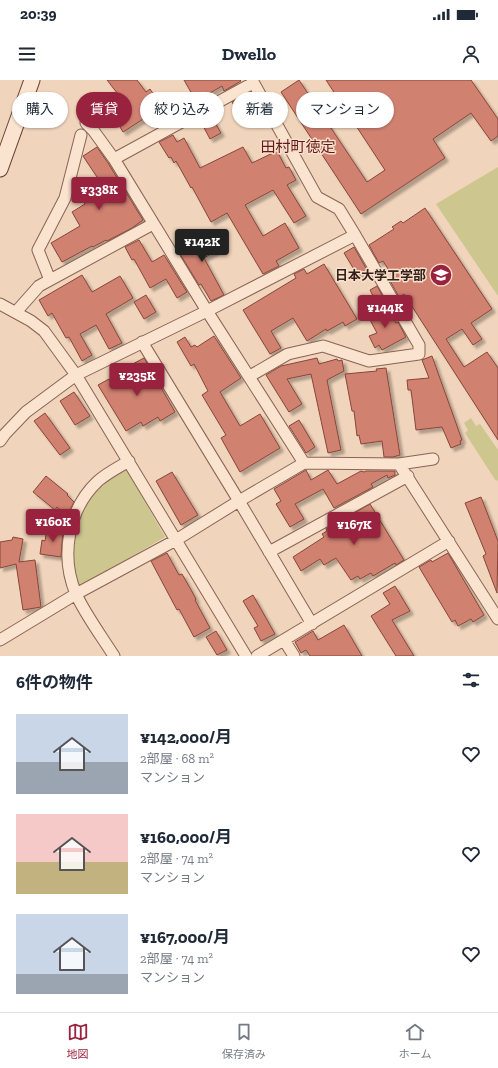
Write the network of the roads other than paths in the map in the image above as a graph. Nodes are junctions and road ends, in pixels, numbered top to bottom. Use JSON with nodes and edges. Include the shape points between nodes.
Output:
{"nodes":[{"id":1,"x":32,"y":80,"type":"edge"},
{"id":2,"x":252,"y":82,"type":"edge"},
{"id":3,"x":91,"y":128,"type":"edge"},
{"id":4,"x":81,"y":135,"type":"dead end"},
{"id":5,"x":114,"y":159,"type":"junction"},
{"id":6,"x":0,"y":169,"type":"edge"},
{"id":7,"x":153,"y":224,"type":"junction"},
{"id":8,"x":354,"y":235,"type":"junction"},
{"id":9,"x":50,"y":280,"type":"junction"},
{"id":10,"x":0,"y":304,"type":"edge"},
{"id":11,"x":207,"y":311,"type":"junction"},
{"id":12,"x":16,"y":312,"type":"junction"},
{"id":13,"x":142,"y":342,"type":"junction"},
{"id":14,"x":76,"y":375,"type":"junction"},
{"id":15,"x":250,"y":376,"type":"junction"},
{"id":16,"x":0,"y":441,"type":"edge"},
{"id":17,"x":433,"y":459,"type":"dead end"},
{"id":18,"x":129,"y":461,"type":"junction"},
{"id":19,"x":304,"y":463,"type":"junction"},
{"id":20,"x":399,"y":464,"type":"junction"},
{"id":21,"x":408,"y":476,"type":"junction"},
{"id":22,"x":239,"y":501,"type":"junction"},
{"id":23,"x":176,"y":540,"type":"junction"},
{"id":24,"x":449,"y":541,"type":"junction"},
{"id":25,"x":269,"y":552,"type":"junction"},
{"id":26,"x":76,"y":594,"type":"junction"},
{"id":27,"x":498,"y":619,"type":"edge"},
{"id":28,"x":312,"y":624,"type":"junction"},
{"id":29,"x":0,"y":640,"type":"edge"},
{"id":30,"x":284,"y":640,"type":"junction"},
{"id":31,"x":114,"y":656,"type":"edge"},
{"id":32,"x":246,"y":656,"type":"edge"},
{"id":33,"x":257,"y":656,"type":"edge"},
{"id":34,"x":294,"y":656,"type":"edge"}],
"edges":[{"from":1,"to":6,"type":"street"},
{"from":2,"to":5,"type":"street"},
{"from":2,"to":8,"type":"street","via":[[317,197],[339,209]]},
{"from":3,"to":5,"type":"street"},
{"from":4,"to":9,"type":"street","via":[[65,198],[38,250]]},
{"from":5,"to":7,"type":"street"},
{"from":7,"to":9,"type":"street"},
{"from":7,"to":11,"type":"street"},
{"from":8,"to":11,"type":"street"},
{"from":8,"to":15,"type":"street","via":[[420,345],[419,354],[369,361],[323,346],[288,354]]},
{"from":9,"to":12,"type":"street","via":[[39,286]]},
{"from":10,"to":12,"type":"street"},
{"from":11,"to":13,"type":"street"},
{"from":11,"to":15,"type":"street"},
{"from":12,"to":14,"type":"street","via":[[44,331]]},
{"from":13,"to":14,"type":"street"},
{"from":13,"to":22,"type":"street"},
{"from":14,"to":16,"type":"street","via":[[26,412]]},
{"from":14,"to":18,"type":"street"},
{"from":15,"to":19,"type":"street"},
{"from":17,"to":20,"type":"street"},
{"from":18,"to":23,"type":"street"},
{"from":18,"to":26,"type":"street","via":[[99,480],[78,508],[69,538],[69,572]]},
{"from":19,"to":20,"type":"street"},
{"from":19,"to":22,"type":"street"},
{"from":20,"to":21,"type":"street"},
{"from":21,"to":24,"type":"street"},
{"from":21,"to":25,"type":"street"},
{"from":22,"to":23,"type":"street"},
{"from":22,"to":25,"type":"street"},
{"from":23,"to":26,"type":"street"},
{"from":23,"to":32,"type":"street"},
{"from":24,"to":27,"type":"street"},
{"from":24,"to":28,"type":"street"},
{"from":25,"to":28,"type":"street"},
{"from":26,"to":29,"type":"street"},
{"from":26,"to":31,"type":"street"},
{"from":28,"to":30,"type":"street"},
{"from":30,"to":33,"type":"street"},
{"from":30,"to":34,"type":"street"}]}
